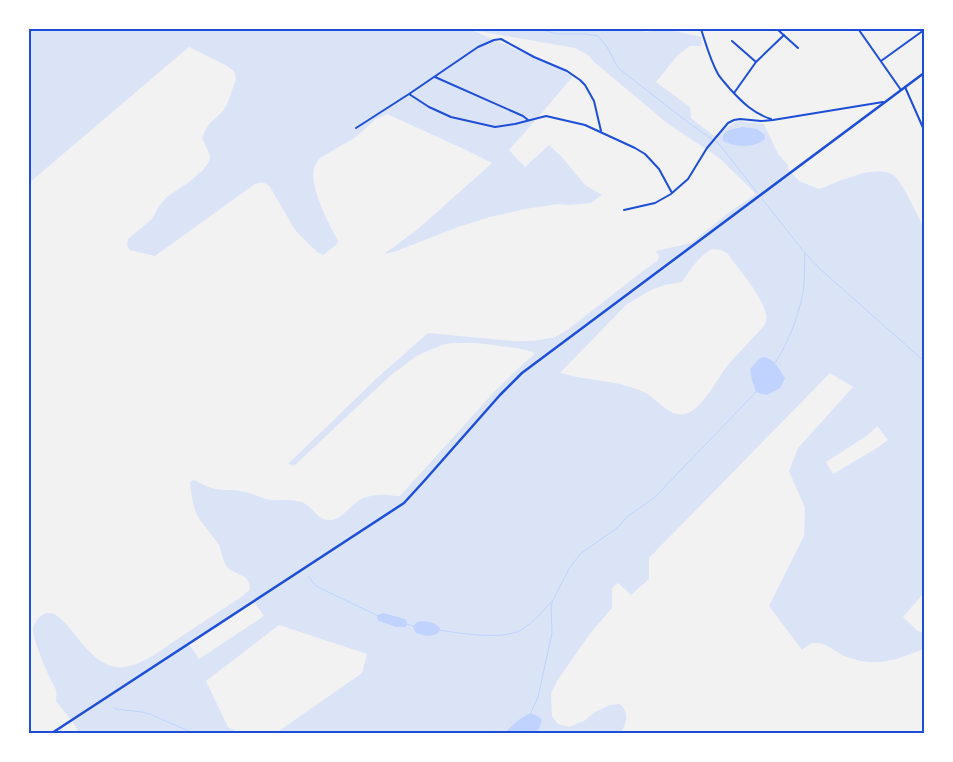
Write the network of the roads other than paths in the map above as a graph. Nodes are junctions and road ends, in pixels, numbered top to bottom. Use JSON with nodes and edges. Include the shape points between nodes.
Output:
{"nodes":[{"id":1,"x":701,"y":29,"type":"edge"},
{"id":2,"x":777,"y":29,"type":"edge"},
{"id":3,"x":860,"y":29,"type":"edge"},
{"id":4,"x":924,"y":30,"type":"edge"},
{"id":5,"x":784,"y":35,"type":"junction"},
{"id":6,"x":732,"y":42,"type":"dead end"},
{"id":7,"x":798,"y":48,"type":"dead end"},
{"id":8,"x":881,"y":61,"type":"junction"},
{"id":9,"x":756,"y":62,"type":"junction"},
{"id":10,"x":924,"y":72,"type":"edge"},
{"id":11,"x":435,"y":76,"type":"junction"},
{"id":12,"x":904,"y":87,"type":"junction"},
{"id":13,"x":901,"y":90,"type":"junction"},
{"id":14,"x":734,"y":93,"type":"junction"},
{"id":15,"x":409,"y":94,"type":"junction"},
{"id":16,"x":883,"y":102,"type":"junction"},
{"id":17,"x":528,"y":120,"type":"junction"},
{"id":18,"x":773,"y":120,"type":"junction"},
{"id":19,"x":922,"y":122,"type":"edge"},
{"id":20,"x":356,"y":128,"type":"dead end"},
{"id":21,"x":924,"y":130,"type":"edge"},
{"id":22,"x":601,"y":131,"type":"junction"},
{"id":23,"x":672,"y":193,"type":"junction"},
{"id":24,"x":624,"y":210,"type":"dead end"},
{"id":25,"x":52,"y":733,"type":"edge"}],
"edges":[{"from":1,"to":14,"type":"street","via":[[718,74]]},
{"from":2,"to":5,"type":"street"},
{"from":3,"to":8,"type":"street"},
{"from":4,"to":8,"type":"street"},
{"from":5,"to":7,"type":"street"},
{"from":5,"to":9,"type":"street"},
{"from":6,"to":9,"type":"street"},
{"from":8,"to":13,"type":"street"},
{"from":9,"to":14,"type":"street"},
{"from":10,"to":12,"type":"street"},
{"from":11,"to":15,"type":"street"},
{"from":11,"to":17,"type":"street"},
{"from":11,"to":22,"type":"street","via":[[478,47],[501,39],[580,80],[594,101]]},
{"from":12,"to":13,"type":"street"},
{"from":12,"to":19,"type":"street"},
{"from":13,"to":16,"type":"street"},
{"from":14,"to":18,"type":"street","via":[[758,114]]},
{"from":15,"to":17,"type":"street","via":[[451,117],[495,127]]},
{"from":15,"to":20,"type":"street"},
{"from":16,"to":18,"type":"street"},
{"from":16,"to":25,"type":"street","via":[[522,373],[404,503]]},
{"from":17,"to":22,"type":"street","via":[[546,116]]},
{"from":18,"to":23,"type":"street","via":[[740,119],[728,123],[707,148],[688,179]]},
{"from":19,"to":21,"type":"street"},
{"from":22,"to":23,"type":"street","via":[[645,154]]},
{"from":23,"to":24,"type":"street","via":[[655,203]]}]}
